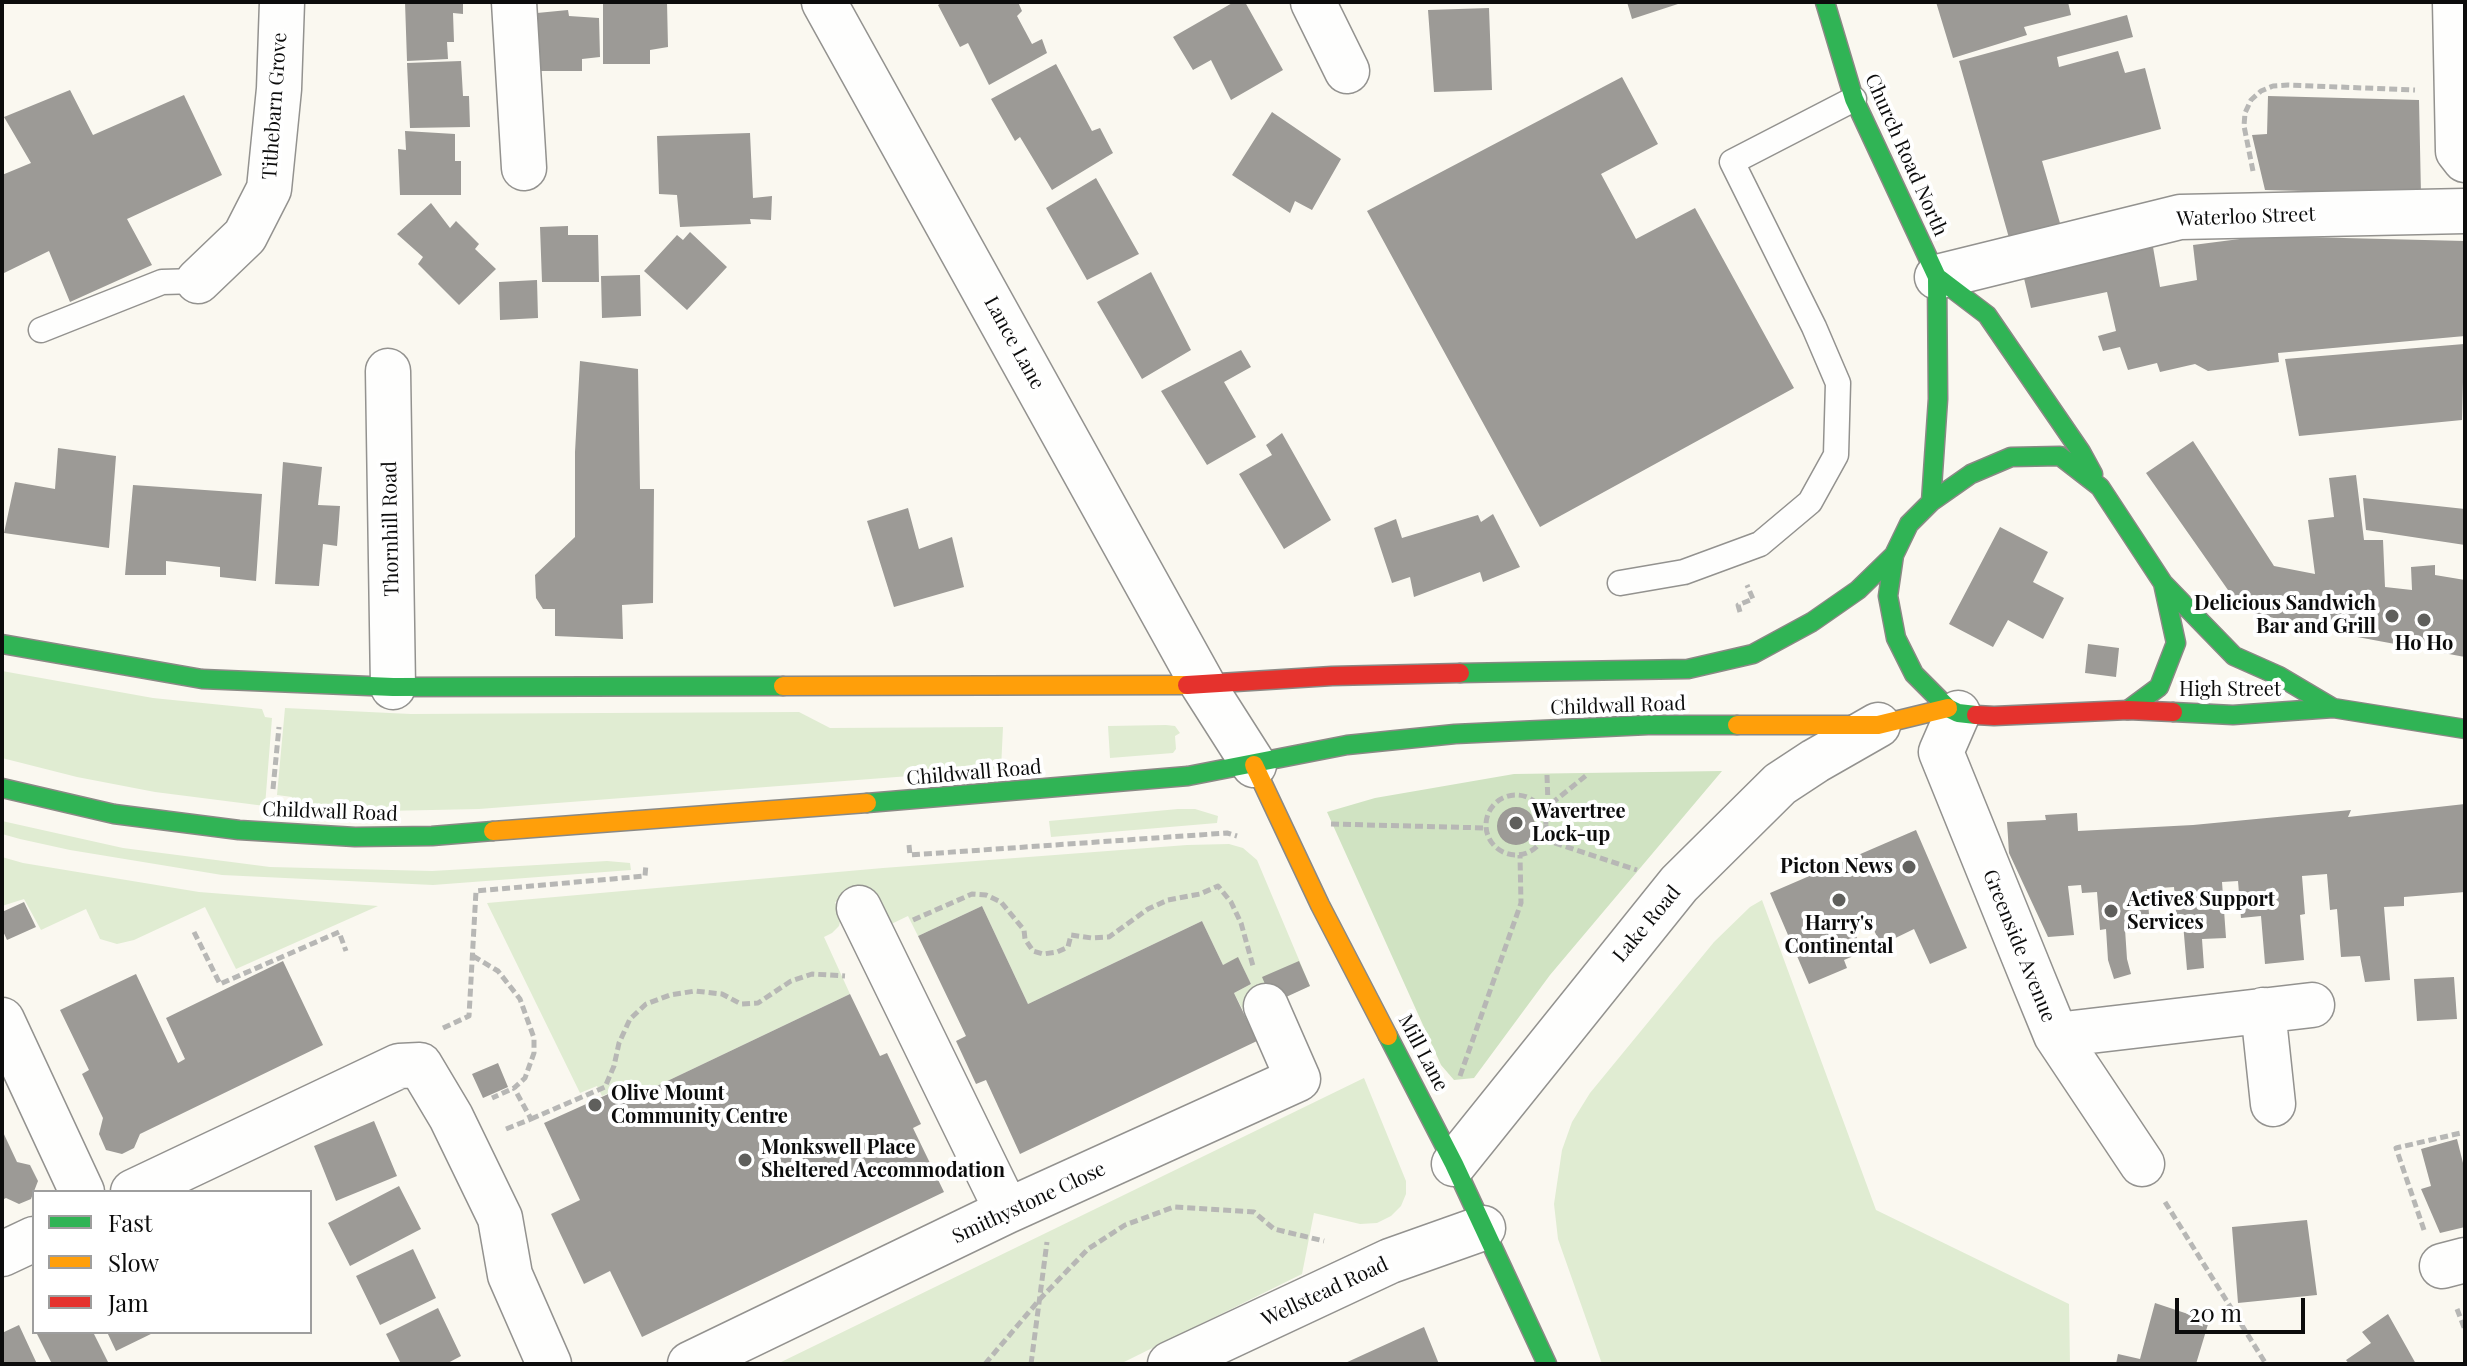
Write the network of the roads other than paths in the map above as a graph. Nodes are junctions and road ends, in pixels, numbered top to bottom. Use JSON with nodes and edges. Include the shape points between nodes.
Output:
{"nodes":[{"id":1,"x":282,"y":2,"type":"edge"},
{"id":2,"x":514,"y":2,"type":"edge"},
{"id":3,"x":824,"y":2,"type":"edge"},
{"id":4,"x":1313,"y":2,"type":"edge"},
{"id":5,"x":1825,"y":2,"type":"edge"},
{"id":6,"x":2455,"y":2,"type":"edge"},
{"id":7,"x":1347,"y":71,"type":"dead end"},
{"id":8,"x":1854,"y":99,"type":"junction"},
{"id":9,"x":2465,"y":160,"type":"edge"},
{"id":10,"x":524,"y":168,"type":"dead end"},
{"id":11,"x":2465,"y":211,"type":"edge"},
{"id":12,"x":1937,"y":277,"type":"junction"},
{"id":13,"x":198,"y":281,"type":"joint"},
{"id":14,"x":41,"y":330,"type":"dead end"},
{"id":15,"x":388,"y":371,"type":"dead end"},
{"id":16,"x":2100,"y":487,"type":"junction"},
{"id":17,"x":1931,"y":502,"type":"junction"},
{"id":18,"x":1894,"y":555,"type":"junction"},
{"id":19,"x":1620,"y":583,"type":"dead end"},
{"id":20,"x":2163,"y":583,"type":"junction"},
{"id":21,"x":2,"y":644,"type":"edge"},
{"id":22,"x":1203,"y":685,"type":"junction"},
{"id":23,"x":393,"y":687,"type":"junction"},
{"id":24,"x":2333,"y":708,"type":"junction"},
{"id":25,"x":1953,"y":710,"type":"junction"},
{"id":26,"x":2128,"y":710,"type":"junction"},
{"id":27,"x":1878,"y":725,"type":"junction"},
{"id":28,"x":2465,"y":729,"type":"edge"},
{"id":29,"x":1254,"y":765,"type":"junction"},
{"id":30,"x":2,"y":788,"type":"edge"},
{"id":31,"x":866,"y":923,"type":"road end"},
{"id":32,"x":2312,"y":1005,"type":"dead end"},
{"id":33,"x":1266,"y":1006,"type":"road end"},
{"id":34,"x":2263,"y":1010,"type":"junction"},
{"id":35,"x":2,"y":1020,"type":"edge"},
{"id":36,"x":2056,"y":1035,"type":"junction"},
{"id":37,"x":2273,"y":1104,"type":"dead end"},
{"id":38,"x":1454,"y":1164,"type":"junction"},
{"id":39,"x":2142,"y":1164,"type":"road end"},
{"id":40,"x":81,"y":1190,"type":"edge"},
{"id":41,"x":137,"y":1190,"type":"edge"},
{"id":42,"x":1007,"y":1211,"type":"junction"},
{"id":43,"x":1483,"y":1228,"type":"junction"},
{"id":44,"x":32,"y":1240,"type":"edge"},
{"id":45,"x":2,"y":1254,"type":"edge"},
{"id":46,"x":549,"y":1364,"type":"edge"},
{"id":47,"x":690,"y":1364,"type":"edge"},
{"id":48,"x":1170,"y":1364,"type":"edge"},
{"id":49,"x":1547,"y":1364,"type":"edge"}],
"edges":[{"from":1,"to":13,"type":"street","name":"Tithebarn Grove","via":[[269,189],[245,236]]},
{"from":2,"to":10,"type":"street"},
{"from":3,"to":22,"type":"street","name":"Lance Lane"},
{"from":4,"to":7,"type":"street"},
{"from":5,"to":8,"type":"main road","name":"Church Road North"},
{"from":6,"to":9,"type":"street","via":[[2458,151]]},
{"from":8,"to":12,"type":"main road","name":"Church Road North"},
{"from":8,"to":19,"type":"lane","via":[[1732,162],[1838,383],[1836,455],[1810,502],[1760,544],[1684,572]]},
{"from":11,"to":12,"type":"street","name":"Waterloo Street","via":[[2180,217]]},
{"from":12,"to":16,"type":"main road","name":"Church Road North","via":[[1987,315]]},
{"from":12,"to":17,"type":"main road","name":"Church Road North","via":[[1938,399]]},
{"from":13,"to":14,"type":"lane","via":[[162,282]]},
{"from":15,"to":23,"type":"street","name":"Thornhill Road"},
{"from":16,"to":17,"type":"main road","via":[[2060,456],[2011,457],[1971,474]]},
{"from":16,"to":20,"type":"main road"},
{"from":17,"to":18,"type":"main road","via":[[1909,524]]},
{"from":18,"to":22,"type":"main road","name":"Childwall Road","via":[[1858,590],[1812,622],[1753,654],[1688,669],[1332,676]]},
{"from":18,"to":25,"type":"main road","via":[[1888,596],[1896,638],[1914,674]]},
{"from":20,"to":24,"type":"main road","name":"High Street","via":[[2234,656]]},
{"from":20,"to":26,"type":"main road","via":[[2176,643],[2159,687]]},
{"from":21,"to":23,"type":"main road","name":"Childwall Road","via":[[202,679]]},
{"from":22,"to":23,"type":"main road","name":"Childwall Road"},
{"from":22,"to":29,"type":"street","name":"Lance Lane"},
{"from":24,"to":26,"type":"main road","name":"High Street","via":[[2233,715]]},
{"from":24,"to":28,"type":"main road","name":"High Street"},
{"from":25,"to":26,"type":"main road","via":[[1994,716]]},
{"from":25,"to":27,"type":"main road","name":"Childwall Road"},
{"from":25,"to":36,"type":"street","name":"Greenside Avenue","via":[[1941,752]]},
{"from":27,"to":29,"type":"main road","name":"Childwall Road","via":[[1648,725],[1455,734],[1347,745]]},
{"from":27,"to":38,"type":"street","name":"Lake Road","via":[[1780,784],[1679,884]]},
{"from":29,"to":30,"type":"main road","name":"Childwall Road","via":[[1188,776],[903,801],[432,836],[297,835],[114,814]]},
{"from":29,"to":38,"type":"main road","name":"Mill Lane"},
{"from":31,"to":42,"type":"street"},
{"from":32,"to":34,"type":"street"},
{"from":33,"to":42,"type":"street","name":"Smithystone Close","via":[[1298,1079]]},
{"from":34,"to":36,"type":"street"},
{"from":34,"to":37,"type":"street"},
{"from":35,"to":40,"type":"street"},
{"from":36,"to":39,"type":"street","name":"Greenside Avenue"},
{"from":38,"to":43,"type":"main road","name":"Mill Lane"},
{"from":41,"to":46,"type":"street","via":[[399,1066],[420,1065],[500,1218],[510,1275]]},
{"from":42,"to":47,"type":"street","name":"Smithystone Close"},
{"from":43,"to":48,"type":"street","name":"Wellstead Road","via":[[1390,1261]]},
{"from":43,"to":49,"type":"main road","name":"Mill Lane"},
{"from":44,"to":45,"type":"street"}]}
